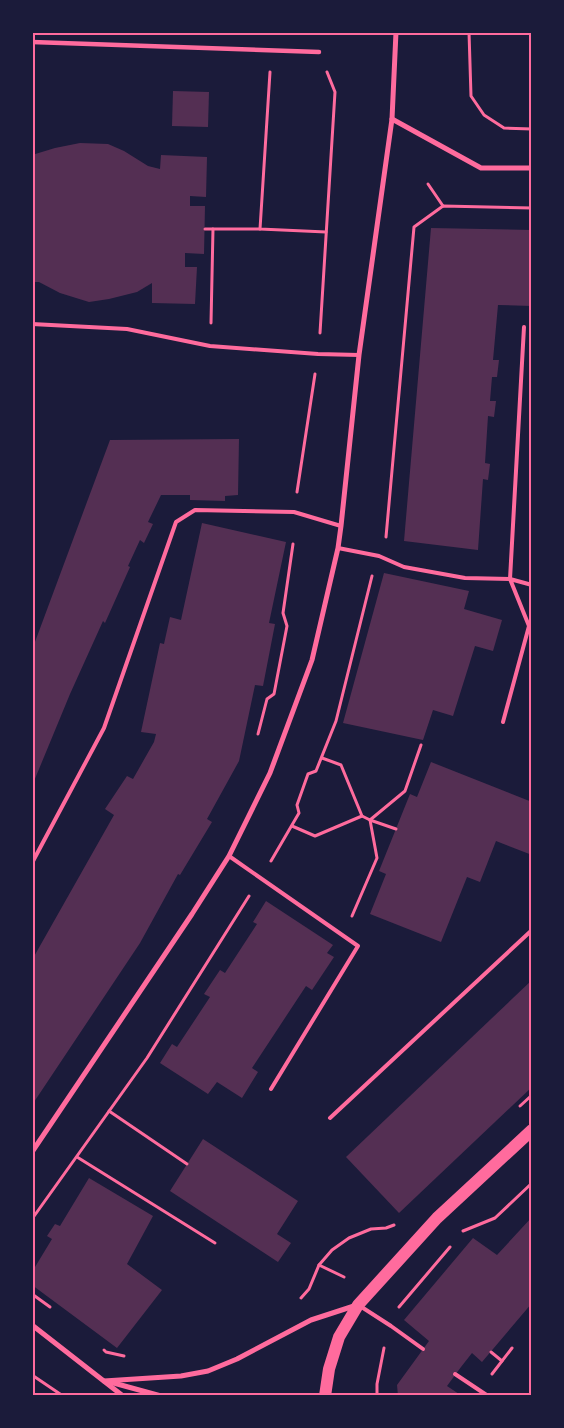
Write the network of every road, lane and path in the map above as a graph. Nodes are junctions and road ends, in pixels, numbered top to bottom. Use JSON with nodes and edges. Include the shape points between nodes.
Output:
{"nodes":[{"id":1,"x":396,"y":32,"type":"edge"},
{"id":2,"x":469,"y":32,"type":"edge"},
{"id":3,"x":32,"y":42,"type":"edge"},
{"id":4,"x":271,"y":51,"type":"junction"},
{"id":5,"x":319,"y":52,"type":"dead end"},
{"id":6,"x":335,"y":92,"type":"dead end"},
{"id":7,"x":392,"y":120,"type":"junction"},
{"id":8,"x":532,"y":129,"type":"edge"},
{"id":9,"x":532,"y":168,"type":"edge"},
{"id":10,"x":428,"y":184,"type":"dead end"},
{"id":11,"x":532,"y":208,"type":"edge"},
{"id":12,"x":205,"y":229,"type":"dead end"},
{"id":13,"x":214,"y":229,"type":"junction"},
{"id":14,"x":260,"y":229,"type":"junction"},
{"id":15,"x":326,"y":232,"type":"junction"},
{"id":16,"x":32,"y":324,"type":"edge"},
{"id":17,"x":524,"y":327,"type":"dead end"},
{"id":18,"x":210,"y":346,"type":"junction"},
{"id":19,"x":318,"y":354,"type":"junction"},
{"id":20,"x":359,"y":356,"type":"junction"},
{"id":21,"x":294,"y":512,"type":"junction"},
{"id":22,"x":341,"y":526,"type":"junction"},
{"id":23,"x":293,"y":544,"type":"dead end"},
{"id":24,"x":338,"y":548,"type":"junction"},
{"id":25,"x":510,"y":579,"type":"junction"},
{"id":26,"x":532,"y":585,"type":"edge"},
{"id":27,"x":503,"y":722,"type":"dead end"},
{"id":28,"x":258,"y":736,"type":"dead end"},
{"id":29,"x":421,"y":745,"type":"dead end"},
{"id":30,"x":322,"y":758,"type":"dead end"},
{"id":31,"x":362,"y":816,"type":"junction"},
{"id":32,"x":370,"y":820,"type":"junction"},
{"id":33,"x":292,"y":826,"type":"dead end"},
{"id":34,"x":396,"y":829,"type":"dead end"},
{"id":35,"x":229,"y":856,"type":"junction"},
{"id":36,"x":32,"y":863,"type":"edge"},
{"id":37,"x":532,"y":930,"type":"edge"},
{"id":38,"x":344,"y":936,"type":"junction"},
{"id":39,"x":271,"y":1089,"type":"dead end"},
{"id":40,"x":532,"y":1095,"type":"edge"},
{"id":41,"x":517,"y":1108,"type":"dead end"},
{"id":42,"x":109,"y":1111,"type":"dead end"},
{"id":43,"x":330,"y":1118,"type":"dead end"},
{"id":44,"x":532,"y":1130,"type":"edge"},
{"id":45,"x":32,"y":1152,"type":"edge"},
{"id":46,"x":76,"y":1157,"type":"dead end"},
{"id":47,"x":187,"y":1164,"type":"dead end"},
{"id":48,"x":532,"y":1183,"type":"edge"},
{"id":49,"x":397,"y":1224,"type":"dead end"},
{"id":50,"x":462,"y":1231,"type":"dead end"},
{"id":51,"x":215,"y":1243,"type":"dead end"},
{"id":52,"x":450,"y":1246,"type":"dead end"},
{"id":53,"x":319,"y":1264,"type":"junction"},
{"id":54,"x":344,"y":1277,"type":"dead end"},
{"id":55,"x":32,"y":1294,"type":"edge"},
{"id":56,"x":299,"y":1301,"type":"dead end"},
{"id":57,"x":358,"y":1305,"type":"junction"},
{"id":58,"x":54,"y":1311,"type":"dead end"},
{"id":59,"x":32,"y":1325,"type":"edge"},
{"id":60,"x":391,"y":1326,"type":"junction"},
{"id":61,"x":99,"y":1346,"type":"dead end"},
{"id":62,"x":512,"y":1348,"type":"dead end"},
{"id":63,"x":423,"y":1349,"type":"dead end"},
{"id":64,"x":491,"y":1352,"type":"dead end"},
{"id":65,"x":128,"y":1356,"type":"dead end"},
{"id":66,"x":502,"y":1360,"type":"junction"},
{"id":67,"x":455,"y":1374,"type":"dead end"},
{"id":68,"x":32,"y":1375,"type":"edge"},
{"id":69,"x":104,"y":1381,"type":"junction"},
{"id":70,"x":479,"y":1390,"type":"junction"},
{"id":71,"x":63,"y":1396,"type":"edge"},
{"id":72,"x":123,"y":1396,"type":"edge"},
{"id":73,"x":161,"y":1396,"type":"edge"},
{"id":74,"x":325,"y":1396,"type":"edge"},
{"id":75,"x":377,"y":1396,"type":"edge"},
{"id":76,"x":488,"y":1396,"type":"edge"}],
"edges":[{"from":1,"to":7,"type":"street"},
{"from":2,"to":8,"type":"path","via":[[471,96],[484,116],[504,128]]},
{"from":3,"to":4,"type":"street"},
{"from":4,"to":5,"type":"street"},
{"from":4,"to":14,"type":"path"},
{"from":6,"to":15,"type":"path"},
{"from":7,"to":9,"type":"street","via":[[481,168]]},
{"from":7,"to":20,"type":"street"},
{"from":10,"to":11,"type":"path","via":[[443,206]]},
{"from":12,"to":13,"type":"path"},
{"from":13,"to":14,"type":"path"},
{"from":13,"to":18,"type":"path"},
{"from":14,"to":15,"type":"path"},
{"from":15,"to":19,"type":"path"},
{"from":16,"to":18,"type":"lane","via":[[127,329]]},
{"from":17,"to":25,"type":"lane"},
{"from":18,"to":19,"type":"lane"},
{"from":19,"to":20,"type":"lane"},
{"from":19,"to":21,"type":"path"},
{"from":20,"to":22,"type":"street"},
{"from":21,"to":22,"type":"lane"},
{"from":21,"to":36,"type":"lane","via":[[195,510],[176,522],[104,728]]},
{"from":22,"to":24,"type":"street"},
{"from":23,"to":28,"type":"path","via":[[283,613],[287,626],[274,694],[267,700]]},
{"from":24,"to":25,"type":"lane","via":[[379,556],[404,567],[465,578]]},
{"from":24,"to":35,"type":"street","via":[[312,660],[270,773]]},
{"from":25,"to":26,"type":"lane"},
{"from":25,"to":27,"type":"lane","via":[[529,626]]},
{"from":29,"to":32,"type":"path","via":[[405,791]]},
{"from":30,"to":31,"type":"path","via":[[341,765]]},
{"from":31,"to":32,"type":"path"},
{"from":31,"to":33,"type":"path","via":[[315,836]]},
{"from":32,"to":34,"type":"path"},
{"from":32,"to":38,"type":"path","via":[[378,858]]},
{"from":35,"to":38,"type":"lane"},
{"from":35,"to":45,"type":"street"},
{"from":37,"to":43,"type":"lane"},
{"from":38,"to":39,"type":"lane","via":[[358,946]]},
{"from":40,"to":41,"type":"path"},
{"from":42,"to":47,"type":"path"},
{"from":44,"to":57,"type":"main road","via":[[437,1218]]},
{"from":46,"to":51,"type":"path"},
{"from":48,"to":50,"type":"path","via":[[495,1218]]},
{"from":49,"to":53,"type":"path","via":[[348,1238]]},
{"from":52,"to":60,"type":"path","via":[[393,1314]]},
{"from":53,"to":54,"type":"path"},
{"from":53,"to":56,"type":"path","via":[[309,1289]]},
{"from":55,"to":58,"type":"path"},
{"from":57,"to":60,"type":"lane"},
{"from":57,"to":69,"type":"street","via":[[311,1320],[208,1371]]},
{"from":57,"to":74,"type":"main road","via":[[339,1337]]},
{"from":59,"to":69,"type":"street"},
{"from":60,"to":63,"type":"lane"},
{"from":60,"to":75,"type":"path","via":[[381,1355]]},
{"from":61,"to":65,"type":"path","via":[[106,1352]]},
{"from":62,"to":66,"type":"path"},
{"from":64,"to":66,"type":"path"},
{"from":66,"to":70,"type":"path"},
{"from":67,"to":70,"type":"lane"},
{"from":68,"to":71,"type":"path"},
{"from":69,"to":72,"type":"street"},
{"from":69,"to":73,"type":"street"},
{"from":70,"to":76,"type":"lane"}]}
